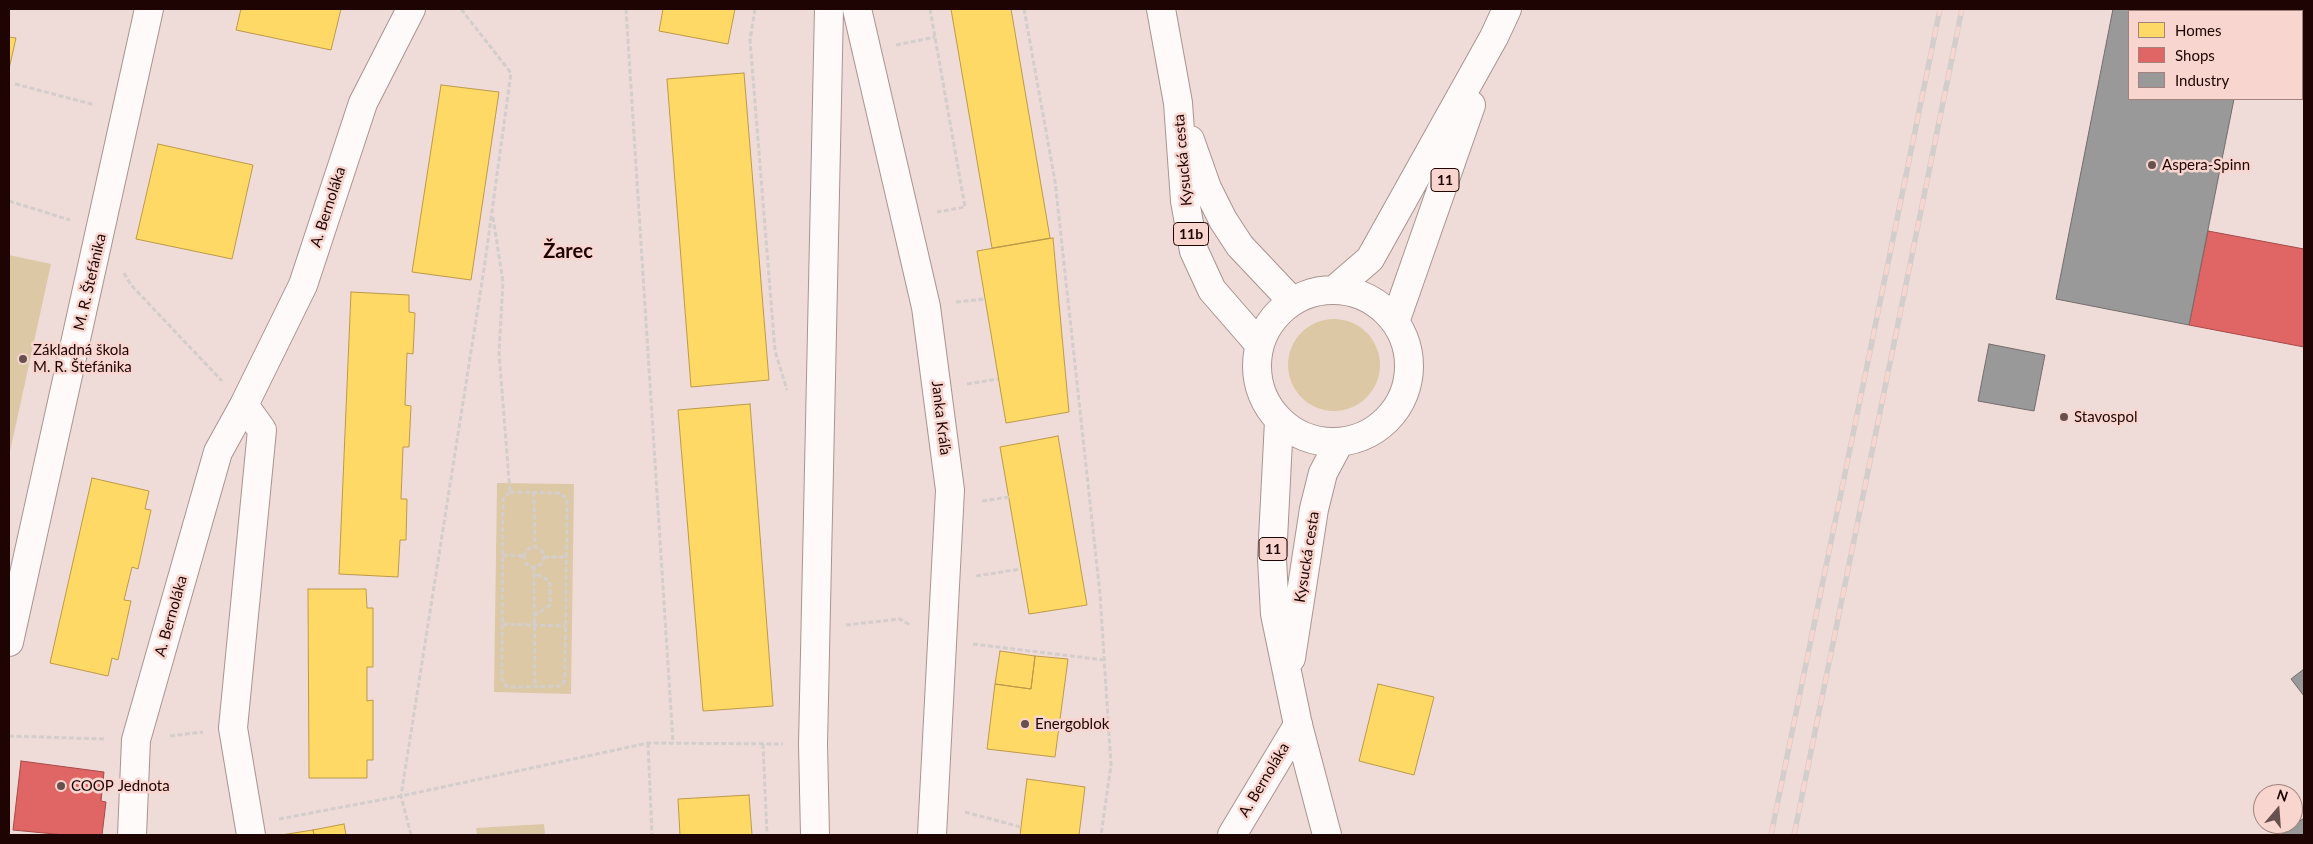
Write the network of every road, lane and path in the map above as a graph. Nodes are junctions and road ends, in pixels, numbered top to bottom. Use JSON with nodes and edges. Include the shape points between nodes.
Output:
{"nodes":[{"id":1,"x":150,"y":9,"type":"edge"},
{"id":2,"x":411,"y":9,"type":"edge"},
{"id":3,"x":461,"y":9,"type":"edge"},
{"id":4,"x":626,"y":9,"type":"edge"},
{"id":5,"x":755,"y":9,"type":"edge"},
{"id":6,"x":829,"y":9,"type":"edge"},
{"id":7,"x":857,"y":9,"type":"edge"},
{"id":8,"x":930,"y":9,"type":"edge"},
{"id":9,"x":1024,"y":9,"type":"edge"},
{"id":10,"x":1161,"y":9,"type":"edge"},
{"id":11,"x":1507,"y":9,"type":"edge"},
{"id":12,"x":935,"y":37,"type":"junction"},
{"id":13,"x":1494,"y":37,"type":"junction"},
{"id":14,"x":867,"y":51,"type":"junction"},
{"id":15,"x":15,"y":84,"type":"dead end"},
{"id":16,"x":1178,"y":103,"type":"junction"},
{"id":17,"x":127,"y":113,"type":"junction"},
{"id":18,"x":9,"y":201,"type":"edge"},
{"id":19,"x":965,"y":208,"type":"dead end"},
{"id":20,"x":492,"y":212,"type":"junction"},
{"id":21,"x":100,"y":234,"type":"junction"},
{"id":22,"x":1334,"y":290,"type":"junction"},
{"id":23,"x":1292,"y":301,"type":"junction"},
{"id":24,"x":1396,"y":322,"type":"junction"},
{"id":25,"x":1259,"y":344,"type":"junction"},
{"id":26,"x":790,"y":399,"type":"dead end"},
{"id":27,"x":244,"y":404,"type":"junction"},
{"id":28,"x":1279,"y":421,"type":"junction"},
{"id":29,"x":1339,"y":443,"type":"junction"},
{"id":30,"x":510,"y":492,"type":"junction"},
{"id":31,"x":534,"y":492,"type":"junction"},
{"id":32,"x":535,"y":547,"type":"junction"},
{"id":33,"x":503,"y":554,"type":"junction"},
{"id":34,"x":525,"y":556,"type":"junction"},
{"id":35,"x":544,"y":557,"type":"junction"},
{"id":36,"x":567,"y":557,"type":"junction"},
{"id":37,"x":534,"y":566,"type":"junction"},
{"id":38,"x":1021,"y":569,"type":"dead end"},
{"id":39,"x":534,"y":572,"type":"junction"},
{"id":40,"x":946,"y":580,"type":"junction"},
{"id":41,"x":534,"y":616,"type":"junction"},
{"id":42,"x":503,"y":624,"type":"junction"},
{"id":43,"x":534,"y":626,"type":"junction"},
{"id":44,"x":565,"y":626,"type":"junction"},
{"id":45,"x":816,"y":628,"type":"junction"},
{"id":46,"x":943,"y":641,"type":"junction"},
{"id":47,"x":9,"y":642,"type":"edge"},
{"id":48,"x":1104,"y":660,"type":"junction"},
{"id":49,"x":1289,"y":675,"type":"junction"},
{"id":50,"x":534,"y":688,"type":"junction"},
{"id":51,"x":1298,"y":725,"type":"junction"},
{"id":52,"x":233,"y":728,"type":"junction"},
{"id":53,"x":9,"y":736,"type":"edge"},
{"id":54,"x":136,"y":740,"type":"junction"},
{"id":55,"x":648,"y":743,"type":"junction"},
{"id":56,"x":673,"y":743,"type":"junction"},
{"id":57,"x":763,"y":744,"type":"junction"},
{"id":58,"x":814,"y":744,"type":"junction"},
{"id":59,"x":401,"y":796,"type":"junction"},
{"id":60,"x":935,"y":804,"type":"junction"},
{"id":61,"x":1021,"y":827,"type":"dead end"},
{"id":62,"x":250,"y":830,"type":"edge"},
{"id":63,"x":132,"y":835,"type":"edge"},
{"id":64,"x":411,"y":835,"type":"edge"},
{"id":65,"x":652,"y":835,"type":"edge"},
{"id":66,"x":768,"y":835,"type":"edge"},
{"id":67,"x":815,"y":835,"type":"edge"},
{"id":68,"x":932,"y":835,"type":"edge"},
{"id":69,"x":1101,"y":835,"type":"edge"},
{"id":70,"x":1232,"y":835,"type":"edge"},
{"id":71,"x":1327,"y":835,"type":"edge"}],
"edges":[{"from":1,"to":17,"type":"street","name":"M. R. Štefánika"},
{"from":2,"to":27,"type":"street","name":"A. Bernoláka","via":[[363,102],[302,285]]},
{"from":3,"to":20,"type":"path","via":[[511,73]]},
{"from":4,"to":56,"type":"path"},
{"from":5,"to":26,"type":"path","via":[[750,40],[775,351]]},
{"from":6,"to":45,"type":"street"},
{"from":7,"to":14,"type":"street","name":"Janka Kráľa"},
{"from":8,"to":12,"type":"path"},
{"from":9,"to":48,"type":"path","via":[[1055,181],[1100,594]]},
{"from":10,"to":16,"type":"street","name":"Kysucká cesta","number":"11b"},
{"from":11,"to":13,"type":"street","number":"11"},
{"from":12,"to":14,"type":"path"},
{"from":12,"to":19,"type":"path"},
{"from":13,"to":22,"type":"street","number":"11","via":[[1370,259]]},
{"from":13,"to":24,"type":"street","number":"11"},
{"from":14,"to":40,"type":"street","name":"Janka Kráľa","via":[[926,307],[950,490]]},
{"from":15,"to":17,"type":"path"},
{"from":16,"to":23,"type":"street","name":"Kysucká cesta","number":"11b","via":[[1207,188],[1223,220],[1240,246]]},
{"from":16,"to":25,"type":"street","name":"Kysucká cesta","number":"11b","via":[[1185,201],[1194,251],[1212,290]]},
{"from":17,"to":21,"type":"street","name":"M. R. Štefánika"},
{"from":18,"to":21,"type":"path","via":[[60,215]]},
{"from":20,"to":30,"type":"path","via":[[503,282],[499,353]]},
{"from":20,"to":59,"type":"path"},
{"from":21,"to":27,"type":"path","via":[[131,285]]},
{"from":21,"to":47,"type":"street","name":"M. R. Štefánika"},
{"from":22,"to":23,"type":"street","via":[[1313,292]]},
{"from":22,"to":24,"type":"street","via":[[1356,293],[1378,304]]},
{"from":23,"to":25,"type":"street","via":[[1272,319]]},
{"from":24,"to":29,"type":"street","via":[[1406,342],[1410,365],[1407,388],[1397,409],[1381,426],[1362,438]]},
{"from":25,"to":28,"type":"street","via":[[1258,386],[1266,405]]},
{"from":27,"to":52,"type":"street","via":[[262,430]]},
{"from":27,"to":54,"type":"street","name":"A. Bernoláka","via":[[218,452]]},
{"from":28,"to":29,"type":"street","via":[[1307,439]]},
{"from":28,"to":49,"type":"street","name":"Kysucká cesta","number":"11","via":[[1272,559],[1275,614]]},
{"from":29,"to":49,"type":"street","name":"Kysucká cesta","number":"11","via":[[1323,473],[1314,509]]},
{"from":30,"to":31,"type":"path"},
{"from":30,"to":33,"type":"path","via":[[503,499]]},
{"from":31,"to":32,"type":"path"},
{"from":31,"to":36,"type":"path","via":[[565,496]]},
{"from":32,"to":34,"type":"path"},
{"from":32,"to":35,"type":"path"},
{"from":33,"to":34,"type":"path"},
{"from":33,"to":42,"type":"path"},
{"from":34,"to":37,"type":"path","via":[[529,565]]},
{"from":35,"to":36,"type":"path"},
{"from":35,"to":37,"type":"path","via":[[540,564]]},
{"from":36,"to":44,"type":"path"},
{"from":37,"to":39,"type":"path"},
{"from":38,"to":40,"type":"path"},
{"from":39,"to":41,"type":"path"},
{"from":39,"to":41,"type":"path","via":[[550,582],[550,603]]},
{"from":40,"to":46,"type":"street","name":"Janka Kráľa"},
{"from":41,"to":43,"type":"path"},
{"from":42,"to":43,"type":"path"},
{"from":42,"to":50,"type":"path","via":[[503,683]]},
{"from":43,"to":44,"type":"path"},
{"from":43,"to":50,"type":"path"},
{"from":44,"to":50,"type":"path","via":[[564,683],[557,688]]},
{"from":45,"to":46,"type":"path","via":[[900,620]]},
{"from":45,"to":58,"type":"street"},
{"from":46,"to":48,"type":"path"},
{"from":46,"to":60,"type":"street","name":"Janka Kráľa"},
{"from":48,"to":69,"type":"path","via":[[1111,765]]},
{"from":49,"to":51,"type":"street","name":"Kysucká cesta","number":"11"},
{"from":51,"to":70,"type":"street","name":"A. Bernoláka"},
{"from":51,"to":71,"type":"street","name":"Kysucká cesta","number":"11"},
{"from":52,"to":54,"type":"path"},
{"from":52,"to":62,"type":"street"},
{"from":53,"to":54,"type":"path"},
{"from":54,"to":63,"type":"street","name":"A. Bernoláka"},
{"from":55,"to":56,"type":"path"},
{"from":55,"to":59,"type":"path"},
{"from":55,"to":65,"type":"path"},
{"from":56,"to":57,"type":"path"},
{"from":57,"to":58,"type":"path"},
{"from":57,"to":66,"type":"path"},
{"from":58,"to":67,"type":"street"},
{"from":59,"to":62,"type":"path"},
{"from":59,"to":64,"type":"path"},
{"from":60,"to":61,"type":"path"},
{"from":60,"to":68,"type":"street","name":"Janka Kráľa"}]}
